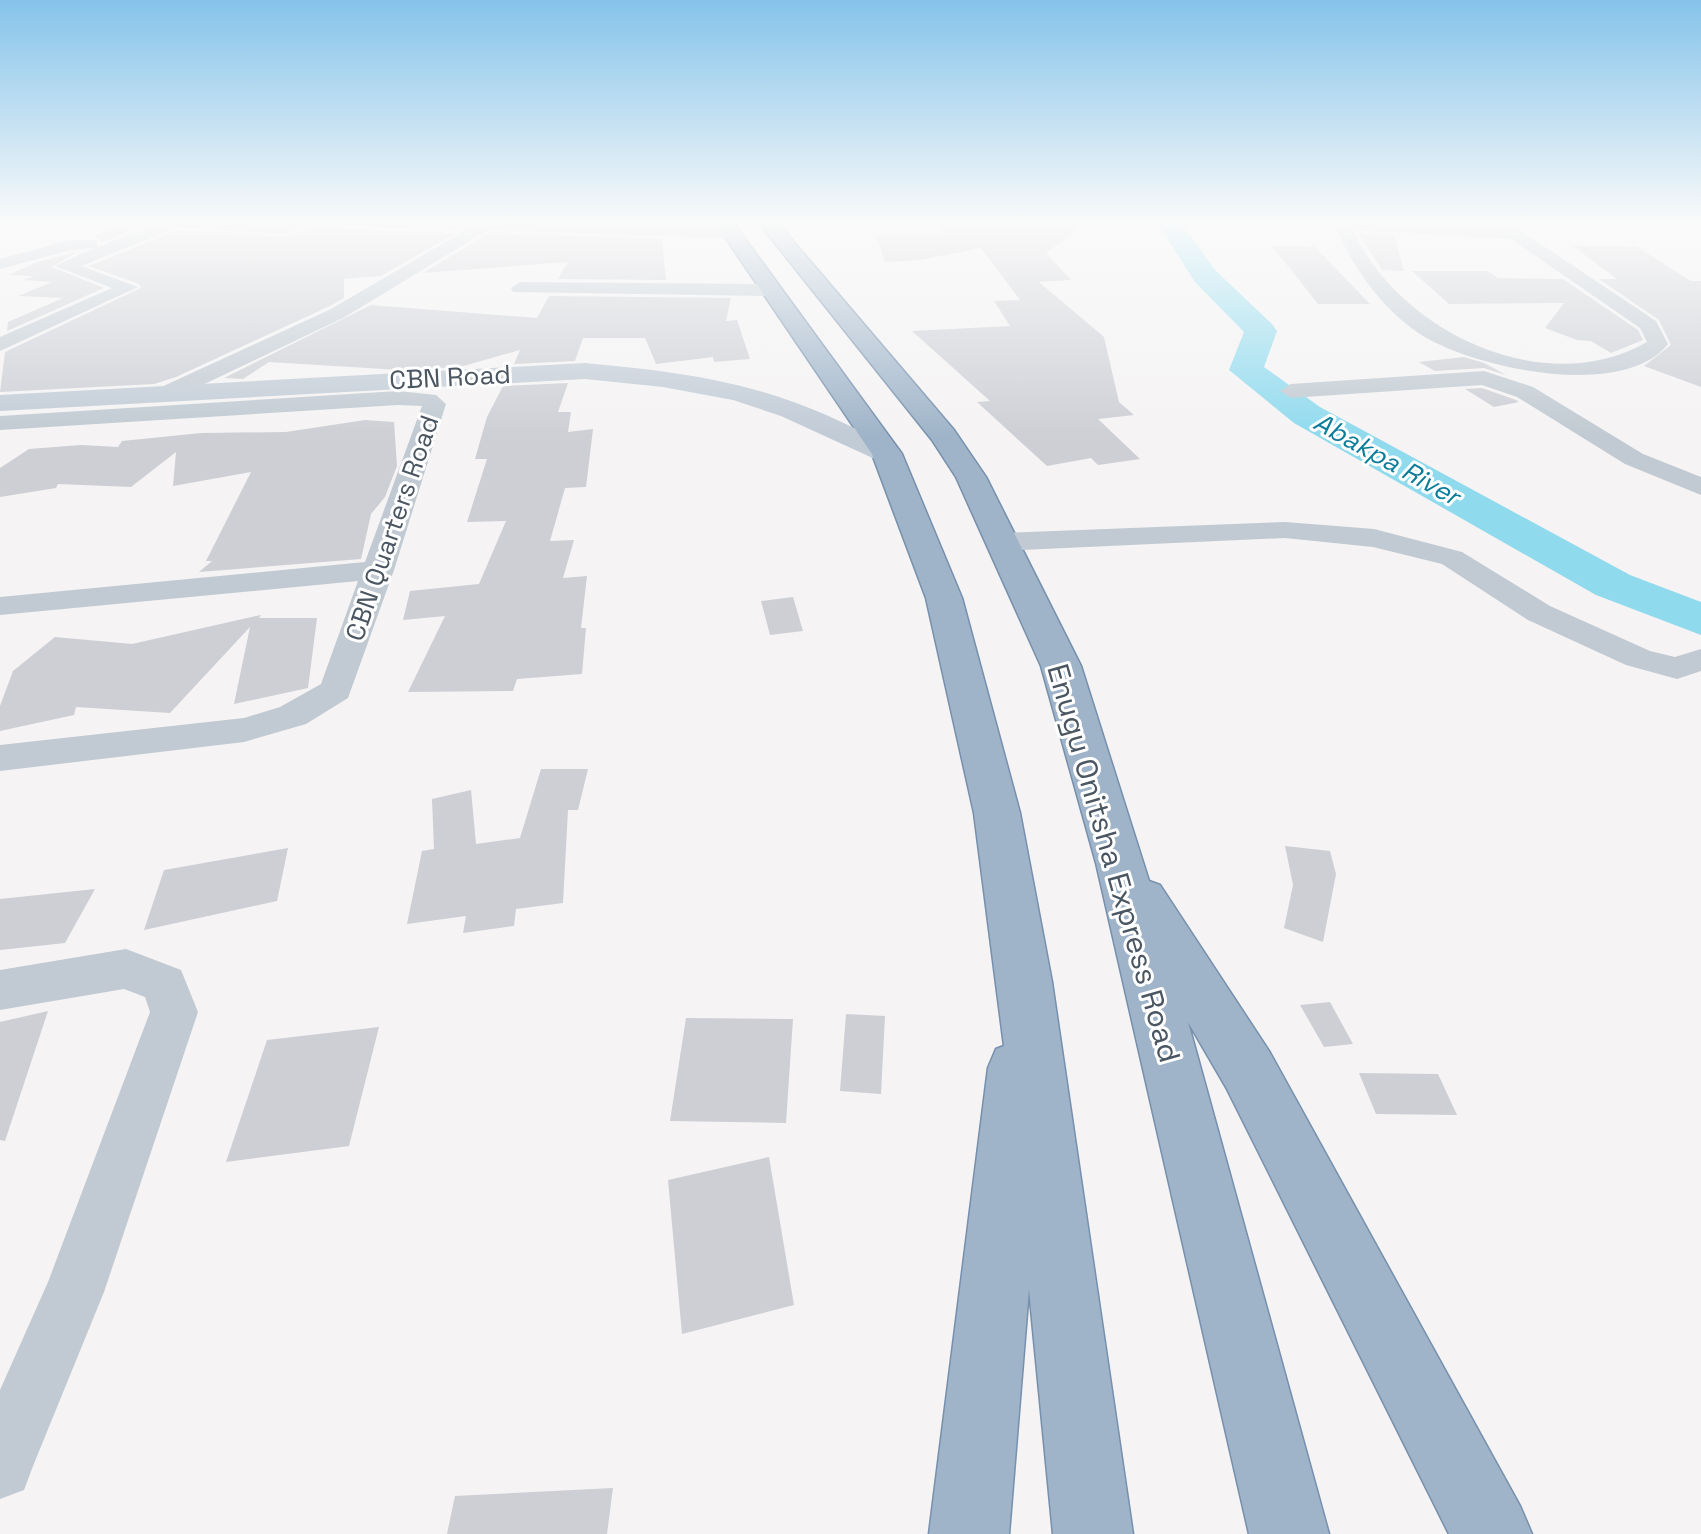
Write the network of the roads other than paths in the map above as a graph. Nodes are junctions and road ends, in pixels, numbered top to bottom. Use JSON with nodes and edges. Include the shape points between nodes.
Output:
{"nodes":[{"id":1,"x":117,"y":293,"type":"edge"},
{"id":2,"x":375,"y":293,"type":"edge"},
{"id":3,"x":773,"y":293,"type":"edge"},
{"id":4,"x":805,"y":293,"type":"edge"},
{"id":5,"x":1387,"y":293,"type":"edge"},
{"id":6,"x":1603,"y":293,"type":"edge"},
{"id":7,"x":0,"y":345,"type":"edge"},
{"id":8,"x":1291,"y":391,"type":"dead end"},
{"id":9,"x":730,"y":392,"type":"junction"},
{"id":10,"x":165,"y":394,"type":"junction"},
{"id":11,"x":850,"y":399,"type":"junction"},
{"id":12,"x":0,"y":403,"type":"edge"},
{"id":13,"x":0,"y":423,"type":"edge"},
{"id":14,"x":887,"y":454,"type":"junction"},
{"id":15,"x":1701,"y":487,"type":"edge"},
{"id":16,"x":1001,"y":542,"type":"junction"},
{"id":17,"x":379,"y":570,"type":"junction"},
{"id":18,"x":0,"y":606,"type":"edge"},
{"id":19,"x":1701,"y":659,"type":"edge"},
{"id":20,"x":0,"y":758,"type":"edge"},
{"id":21,"x":1120,"y":863,"type":"junction"},
{"id":22,"x":1025,"y":982,"type":"junction"},
{"id":23,"x":0,"y":990,"type":"edge"},
{"id":24,"x":0,"y":1466,"type":"edge"},
{"id":25,"x":969,"y":1534,"type":"edge"},
{"id":26,"x":1093,"y":1534,"type":"edge"},
{"id":27,"x":1289,"y":1534,"type":"edge"},
{"id":28,"x":1492,"y":1534,"type":"edge"}],
"edges":[{"from":1,"to":7,"type":"street"},
{"from":2,"to":10,"type":"street"},
{"from":3,"to":11,"type":"highway"},
{"from":4,"to":16,"type":"highway","name":"Enugu Onitsha Express Road","via":[[944,436],[971,477]]},
{"from":5,"to":6,"type":"street","via":[[1425,329],[1454,343],[1518,364],[1560,369],[1600,367],[1658,344],[1649,325]]},
{"from":8,"to":15,"type":"street","via":[[1484,378],[1525,392],[1634,459]]},
{"from":9,"to":10,"type":"main road","name":"CBN Road","via":[[629,374],[571,371]]},
{"from":9,"to":11,"type":"main road"},
{"from":9,"to":14,"type":"main road","name":"CBN Road","via":[[789,410]]},
{"from":10,"to":12,"type":"main road","name":"CBN Road"},
{"from":11,"to":14,"type":"highway"},
{"from":13,"to":17,"type":"street","name":"CBN Quarters Road","via":[[428,400],[434,404]]},
{"from":14,"to":22,"type":"highway","via":[[944,598],[970,692]]},
{"from":16,"to":19,"type":"street","via":[[1285,530],[1374,538],[1452,558],[1539,613],[1638,658],[1677,668]]},
{"from":16,"to":21,"type":"highway","name":"Enugu Onitsha Express Road","via":[[1061,666]]},
{"from":17,"to":18,"type":"street"},
{"from":17,"to":20,"type":"street","name":"CBN Quarters Road","via":[[336,690],[315,708],[244,730]]},
{"from":21,"to":27,"type":"highway","name":"Enugu Onitsha Express Road"},
{"from":21,"to":28,"type":"highway","via":[[1248,1070]]},
{"from":22,"to":25,"type":"highway"},
{"from":22,"to":26,"type":"highway"},
{"from":23,"to":24,"type":"street","via":[[126,969],[164,984],[174,1012],[74,1292]]}]}
